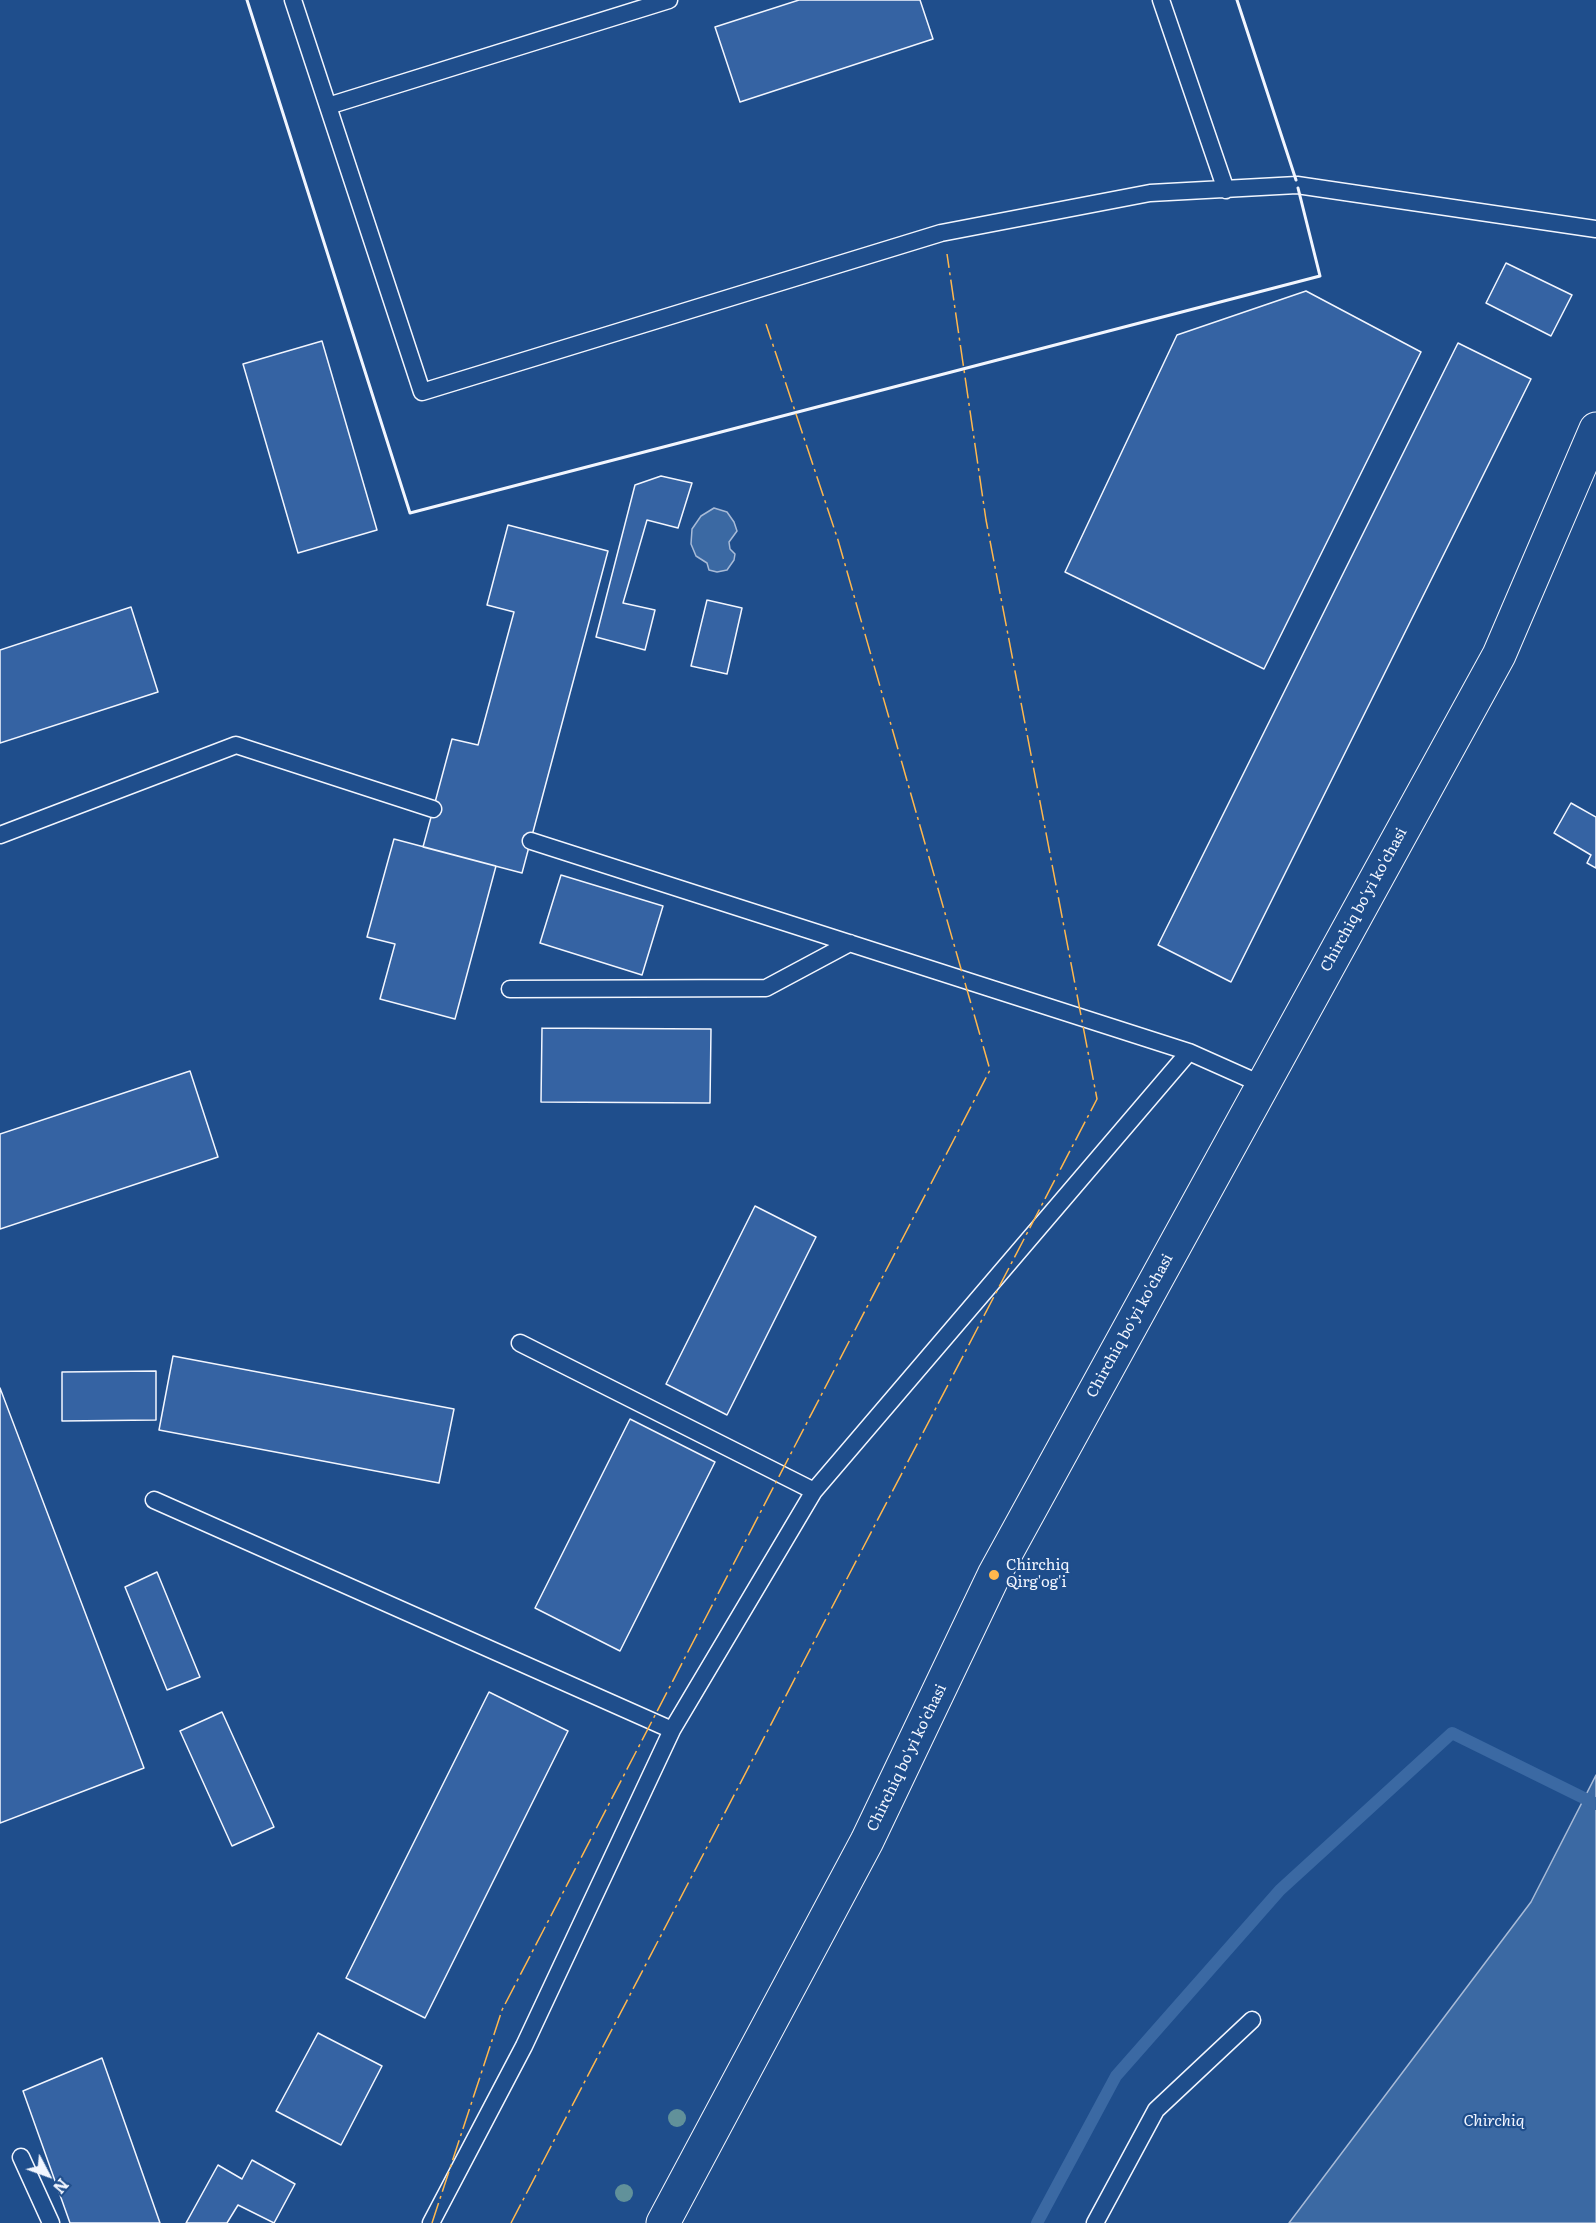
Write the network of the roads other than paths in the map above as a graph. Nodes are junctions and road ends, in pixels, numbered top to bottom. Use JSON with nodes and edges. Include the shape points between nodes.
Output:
{"nodes":[{"id":1,"x":293,"y":0,"type":"edge"},
{"id":2,"x":669,"y":0,"type":"edge"},
{"id":3,"x":1161,"y":0,"type":"edge"},
{"id":4,"x":328,"y":106,"type":"junction"},
{"id":5,"x":1226,"y":190,"type":"junction"},
{"id":6,"x":1596,"y":229,"type":"edge"},
{"id":7,"x":1596,"y":429,"type":"edge"},
{"id":8,"x":434,"y":809,"type":"dead end"},
{"id":9,"x":0,"y":835,"type":"edge"},
{"id":10,"x":531,"y":841,"type":"dead end"},
{"id":11,"x":850,"y":943,"type":"junction"},
{"id":12,"x":510,"y":989,"type":"dead end"},
{"id":13,"x":1189,"y":1053,"type":"junction"},
{"id":14,"x":1263,"y":1084,"type":"junction"},
{"id":15,"x":520,"y":1343,"type":"dead end"},
{"id":16,"x":814,"y":1491,"type":"junction"},
{"id":17,"x":154,"y":1500,"type":"dead end"},
{"id":18,"x":672,"y":1730,"type":"junction"},
{"id":19,"x":1252,"y":2020,"type":"dead end"},
{"id":20,"x":21,"y":2157,"type":"dead end"},
{"id":21,"x":51,"y":2223,"type":"edge"},
{"id":22,"x":431,"y":2223,"type":"edge"},
{"id":23,"x":663,"y":2223,"type":"edge"},
{"id":24,"x":1095,"y":2223,"type":"edge"}],
"edges":[{"from":1,"to":4,"type":"lane"},
{"from":2,"to":4,"type":"lane"},
{"from":3,"to":5,"type":"lane"},
{"from":4,"to":5,"type":"lane","via":[[422,392],[941,233],[1150,193]]},
{"from":5,"to":6,"type":"lane","via":[[1298,185]]},
{"from":7,"to":14,"type":"street","name":"Chirchiq bo'yi ko'chasi","via":[[1499,655]]},
{"from":8,"to":9,"type":"lane","via":[[236,744]]},
{"from":10,"to":11,"type":"lane"},
{"from":11,"to":12,"type":"lane","via":[[766,988]]},
{"from":11,"to":13,"type":"lane"},
{"from":13,"to":14,"type":"lane"},
{"from":13,"to":16,"type":"lane"},
{"from":14,"to":23,"type":"street","name":"Chirchiq bo'yi ko'chasi","via":[[994,1575],[867,1840]]},
{"from":15,"to":16,"type":"lane"},
{"from":16,"to":18,"type":"lane"},
{"from":17,"to":18,"type":"lane"},
{"from":18,"to":22,"type":"lane","via":[[524,2046]]},
{"from":19,"to":24,"type":"lane","via":[[1156,2110]]},
{"from":20,"to":21,"type":"lane"}]}
